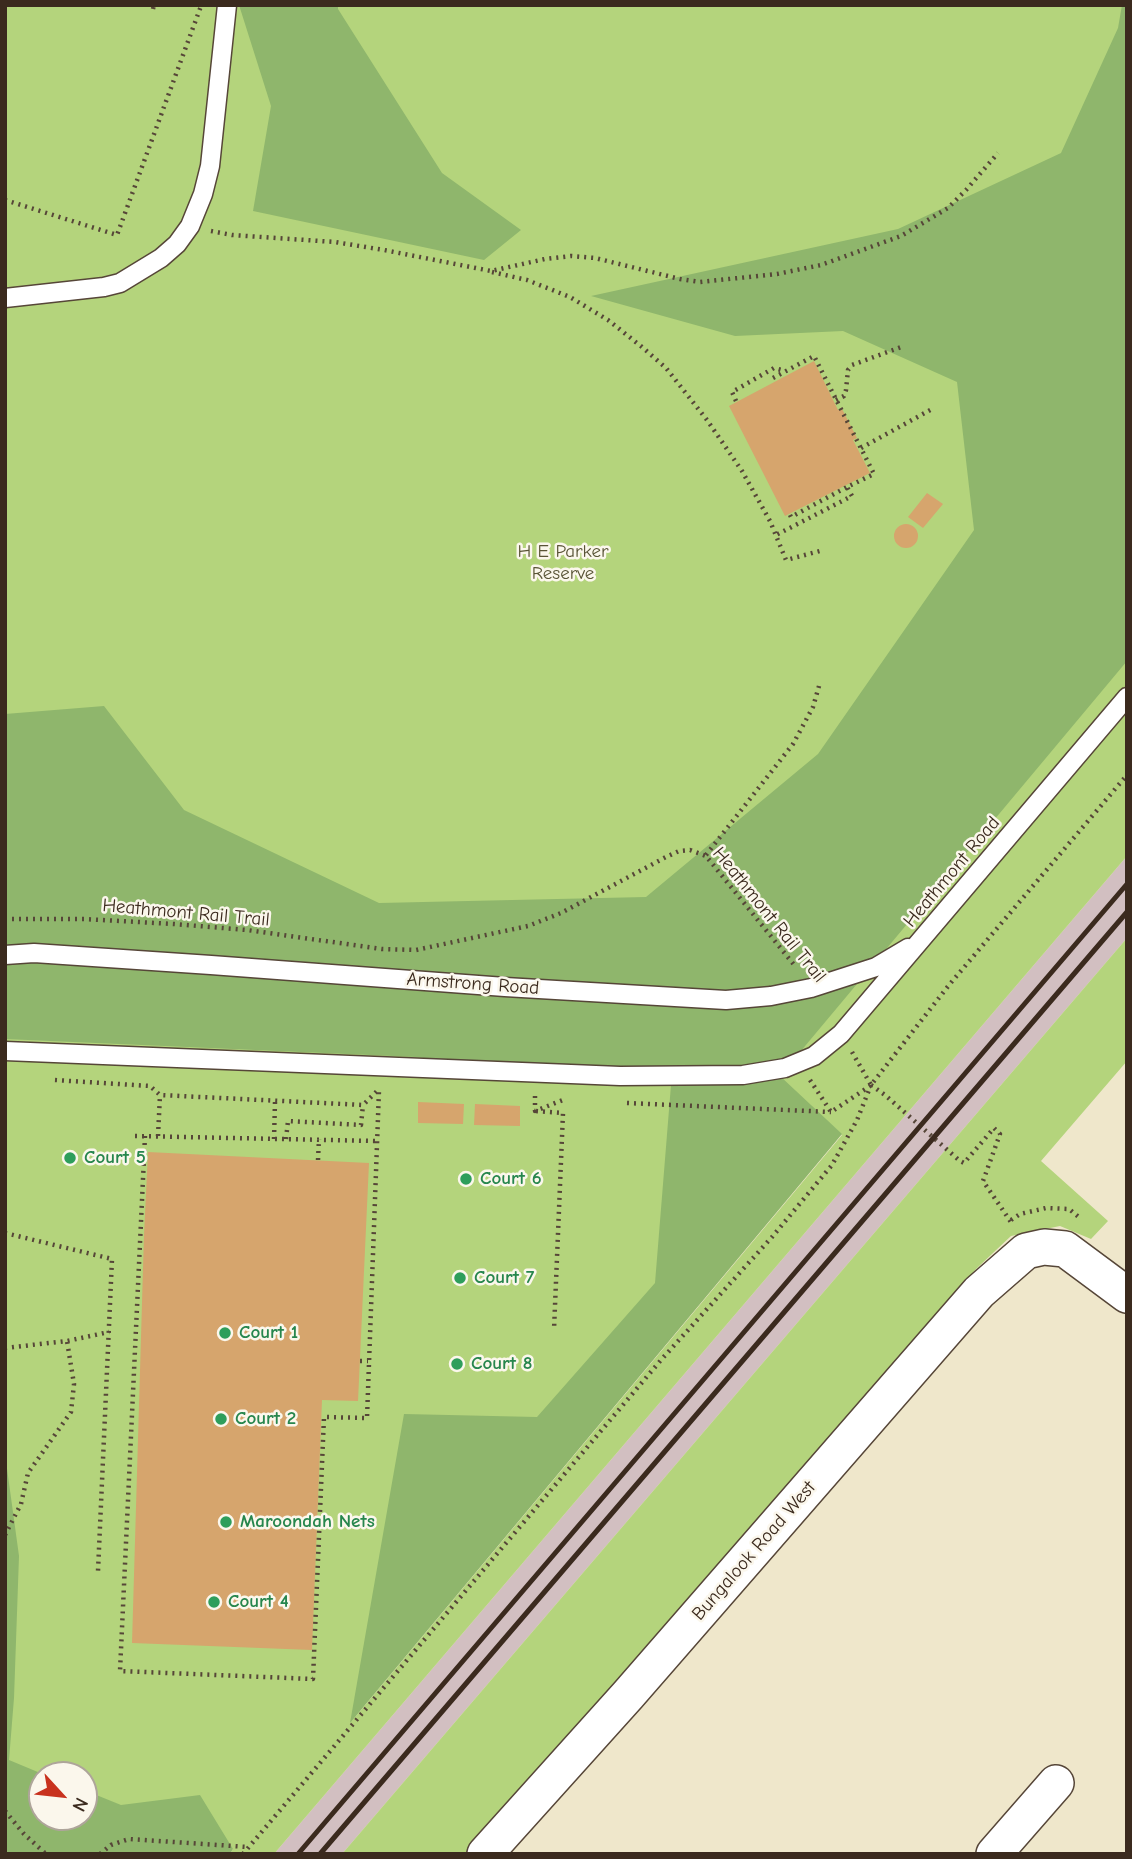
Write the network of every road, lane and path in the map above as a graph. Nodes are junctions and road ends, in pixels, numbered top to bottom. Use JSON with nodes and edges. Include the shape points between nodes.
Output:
{"nodes":[{"id":1,"x":201,"y":5,"type":"edge"},
{"id":2,"x":227,"y":5,"type":"edge"},
{"id":3,"x":998,"y":153,"type":"dead end"},
{"id":4,"x":5,"y":200,"type":"edge"},
{"id":5,"x":190,"y":226,"type":"junction"},
{"id":6,"x":491,"y":271,"type":"junction"},
{"id":7,"x":5,"y":298,"type":"edge"},
{"id":8,"x":904,"y":346,"type":"dead end"},
{"id":9,"x":786,"y":371,"type":"junction"},
{"id":10,"x":773,"y":378,"type":"dead end"},
{"id":11,"x":836,"y":400,"type":"junction"},
{"id":12,"x":736,"y":401,"type":"dead end"},
{"id":13,"x":932,"y":410,"type":"dead end"},
{"id":14,"x":861,"y":448,"type":"junction"},
{"id":15,"x":847,"y":487,"type":"junction"},
{"id":16,"x":790,"y":515,"type":"dead end"},
{"id":17,"x":776,"y":535,"type":"junction"},
{"id":18,"x":820,"y":551,"type":"dead end"},
{"id":19,"x":819,"y":686,"type":"dead end"},
{"id":20,"x":1127,"y":697,"type":"edge"},
{"id":21,"x":1127,"y":775,"type":"edge"},
{"id":22,"x":706,"y":856,"type":"junction"},
{"id":23,"x":5,"y":919,"type":"edge"},
{"id":24,"x":928,"y":933,"type":"junction"},
{"id":25,"x":5,"y":955,"type":"edge"},
{"id":26,"x":811,"y":988,"type":"junction"},
{"id":27,"x":841,"y":1034,"type":"junction"},
{"id":28,"x":5,"y":1051,"type":"edge"},
{"id":29,"x":799,"y":1063,"type":"junction"},
{"id":30,"x":45,"y":1079,"type":"dead end"},
{"id":31,"x":871,"y":1085,"type":"junction"},
{"id":32,"x":160,"y":1095,"type":"junction"},
{"id":33,"x":523,"y":1095,"type":"dead end"},
{"id":34,"x":573,"y":1098,"type":"dead end"},
{"id":35,"x":275,"y":1101,"type":"junction"},
{"id":36,"x":620,"y":1102,"type":"dead end"},
{"id":37,"x":363,"y":1105,"type":"junction"},
{"id":38,"x":535,"y":1111,"type":"junction"},
{"id":39,"x":831,"y":1112,"type":"junction"},
{"id":40,"x":135,"y":1136,"type":"dead end"},
{"id":41,"x":145,"y":1136,"type":"junction"},
{"id":42,"x":158,"y":1136,"type":"junction"},
{"id":43,"x":274,"y":1139,"type":"junction"},
{"id":44,"x":286,"y":1139,"type":"junction"},
{"id":45,"x":319,"y":1139,"type":"junction"},
{"id":46,"x":377,"y":1141,"type":"junction"},
{"id":47,"x":318,"y":1160,"type":"dead end"},
{"id":48,"x":5,"y":1233,"type":"edge"},
{"id":49,"x":1026,"y":1251,"type":"junction"},
{"id":50,"x":1127,"y":1295,"type":"edge"},
{"id":51,"x":554,"y":1330,"type":"dead end"},
{"id":52,"x":109,"y":1332,"type":"junction"},
{"id":53,"x":67,"y":1341,"type":"junction"},
{"id":54,"x":5,"y":1348,"type":"edge"},
{"id":55,"x":360,"y":1360,"type":"dead end"},
{"id":56,"x":368,"y":1361,"type":"junction"},
{"id":57,"x":5,"y":1535,"type":"edge"},
{"id":58,"x":98,"y":1571,"type":"dead end"},
{"id":59,"x":1056,"y":1783,"type":"dead end"},
{"id":60,"x":5,"y":1811,"type":"edge"},
{"id":61,"x":248,"y":1847,"type":"junction"},
{"id":62,"x":46,"y":1854,"type":"edge"},
{"id":63,"x":100,"y":1854,"type":"edge"},
{"id":64,"x":243,"y":1854,"type":"edge"},
{"id":65,"x":485,"y":1854,"type":"edge"},
{"id":66,"x":994,"y":1854,"type":"edge"}],
"edges":[{"from":1,"to":4,"type":"path","via":[[117,235]]},
{"from":2,"to":5,"type":"lane","via":[[210,166]]},
{"from":3,"to":6,"type":"path","via":[[948,208],[886,242],[821,265],[700,282],[571,256]]},
{"from":5,"to":6,"type":"path","via":[[232,235],[384,250]]},
{"from":5,"to":7,"type":"lane","via":[[161,258],[120,283]]},
{"from":6,"to":17,"type":"path","via":[[550,288],[591,309],[658,361],[743,471]]},
{"from":8,"to":11,"type":"path","via":[[852,365],[844,396]]},
{"from":9,"to":10,"type":"path"},
{"from":9,"to":11,"type":"path","via":[[814,356]]},
{"from":9,"to":12,"type":"path","via":[[774,369],[732,392]]},
{"from":11,"to":14,"type":"path"},
{"from":13,"to":14,"type":"path"},
{"from":14,"to":15,"type":"path","via":[[874,474]]},
{"from":15,"to":16,"type":"path"},
{"from":15,"to":17,"type":"path","via":[[852,496]]},
{"from":17,"to":18,"type":"path","via":[[786,559]]},
{"from":19,"to":22,"type":"path","via":[[793,744]]},
{"from":20,"to":24,"type":"lane","name":"Heathmont Road"},
{"from":21,"to":31,"type":"path","via":[[949,985]]},
{"from":22,"to":23,"type":"path","name":"Heathmont Rail Trail","via":[[679,851],[561,914],[528,926],[416,950],[165,923]]},
{"from":22,"to":26,"type":"path","name":"Heathmont Rail Trail"},
{"from":24,"to":26,"type":"lane","name":"Armstrong Road","via":[[876,967]]},
{"from":24,"to":27,"type":"lane","name":"Heathmont Road"},
{"from":25,"to":26,"type":"lane","name":"Armstrong Road","via":[[34,953],[726,1000]]},
{"from":27,"to":29,"type":"lane","name":"Heathmont Road","via":[[827,1048]]},
{"from":27,"to":31,"type":"path"},
{"from":28,"to":29,"type":"lane","via":[[620,1076],[744,1074]]},
{"from":29,"to":39,"type":"path"},
{"from":30,"to":32,"type":"path","via":[[150,1086]]},
{"from":31,"to":39,"type":"path"},
{"from":31,"to":49,"type":"path","via":[[964,1163],[994,1128],[1000,1134],[983,1181]]},
{"from":31,"to":61,"type":"path","via":[[832,1165]]},
{"from":32,"to":35,"type":"path"},
{"from":32,"to":42,"type":"path"},
{"from":33,"to":38,"type":"path","via":[[536,1096]]},
{"from":34,"to":38,"type":"path"},
{"from":35,"to":37,"type":"path"},
{"from":35,"to":43,"type":"path"},
{"from":36,"to":39,"type":"path"},
{"from":37,"to":44,"type":"path","via":[[361,1125],[288,1121]]},
{"from":37,"to":46,"type":"path","via":[[380,1089]]},
{"from":38,"to":51,"type":"path","via":[[563,1113]]},
{"from":40,"to":41,"type":"path"},
{"from":41,"to":42,"type":"path"},
{"from":41,"to":56,"type":"path","via":[[120,1671],[313,1679],[324,1417],[367,1418]]},
{"from":42,"to":43,"type":"path"},
{"from":43,"to":44,"type":"path"},
{"from":44,"to":45,"type":"path"},
{"from":45,"to":46,"type":"path"},
{"from":45,"to":47,"type":"path"},
{"from":46,"to":56,"type":"path"},
{"from":48,"to":52,"type":"path","via":[[112,1259]]},
{"from":49,"to":50,"type":"street","via":[[1065,1249]]},
{"from":49,"to":65,"type":"street","name":"Bungalook Road West","via":[[979,1292]]},
{"from":52,"to":53,"type":"path"},
{"from":52,"to":58,"type":"path"},
{"from":53,"to":54,"type":"path"},
{"from":53,"to":57,"type":"path","via":[[75,1384],[71,1412],[28,1473],[21,1504]]},
{"from":55,"to":56,"type":"path"},
{"from":59,"to":66,"type":"street"},
{"from":60,"to":62,"type":"path"},
{"from":61,"to":63,"type":"path","via":[[129,1839]]},
{"from":61,"to":64,"type":"path"}]}
